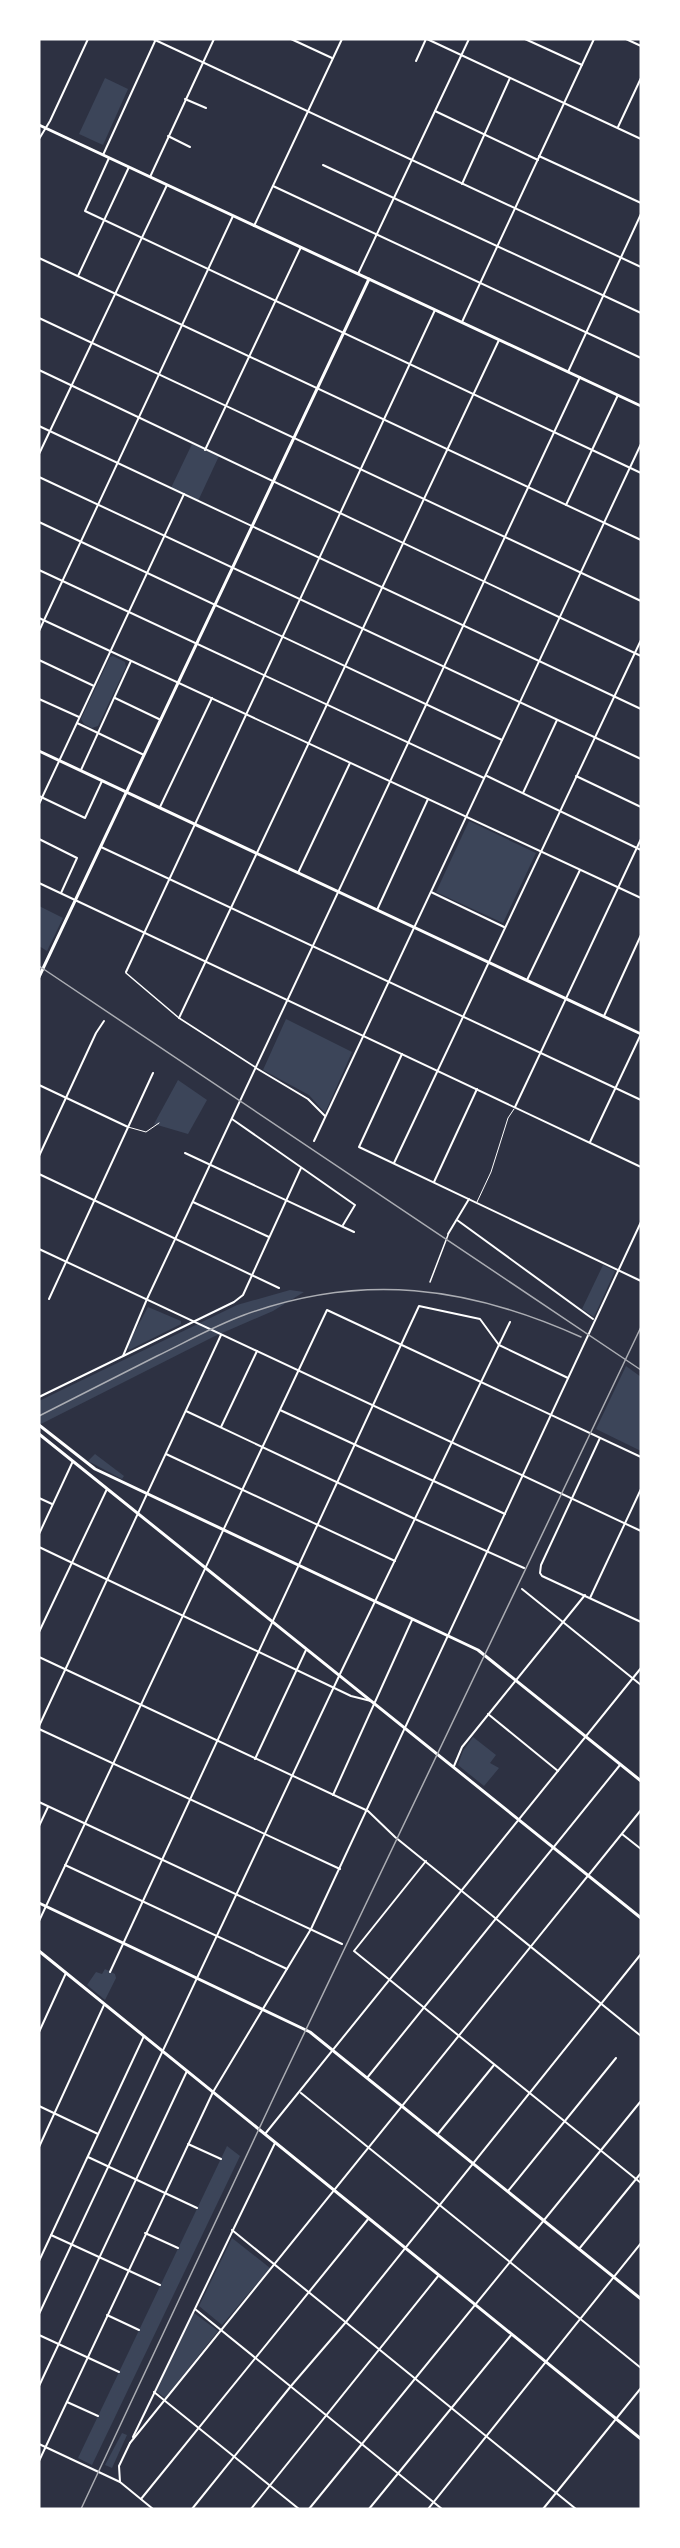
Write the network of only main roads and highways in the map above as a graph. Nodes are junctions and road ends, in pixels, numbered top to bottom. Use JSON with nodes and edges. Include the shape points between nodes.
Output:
{"nodes":[{"id":1,"x":39,"y":125,"type":"edge"},
{"id":2,"x":369,"y":279,"type":"junction"},
{"id":3,"x":641,"y":406,"type":"edge"},
{"id":4,"x":39,"y":751,"type":"edge"},
{"id":5,"x":126,"y":792,"type":"junction"},
{"id":6,"x":39,"y":978,"type":"edge"},
{"id":7,"x":641,"y":1034,"type":"edge"},
{"id":8,"x":39,"y":1425,"type":"edge"},
{"id":9,"x":39,"y":1434,"type":"edge"},
{"id":10,"x":641,"y":1781,"type":"edge"},
{"id":11,"x":39,"y":1903,"type":"edge"},
{"id":12,"x":641,"y":1918,"type":"edge"},
{"id":13,"x":39,"y":1951,"type":"edge"},
{"id":14,"x":641,"y":2299,"type":"edge"},
{"id":15,"x":641,"y":2439,"type":"edge"}],
"edges":[{"from":1,"to":2,"type":"main road"},
{"from":2,"to":3,"type":"main road"},
{"from":2,"to":5,"type":"main road"},
{"from":4,"to":5,"type":"main road"},
{"from":5,"to":6,"type":"main road"},
{"from":5,"to":7,"type":"main road"},
{"from":8,"to":10,"type":"main road","via":[[88,1464],[478,1650]]},
{"from":9,"to":12,"type":"main road"},
{"from":11,"to":14,"type":"main road","via":[[310,2032]]},
{"from":13,"to":15,"type":"main road"}]}
